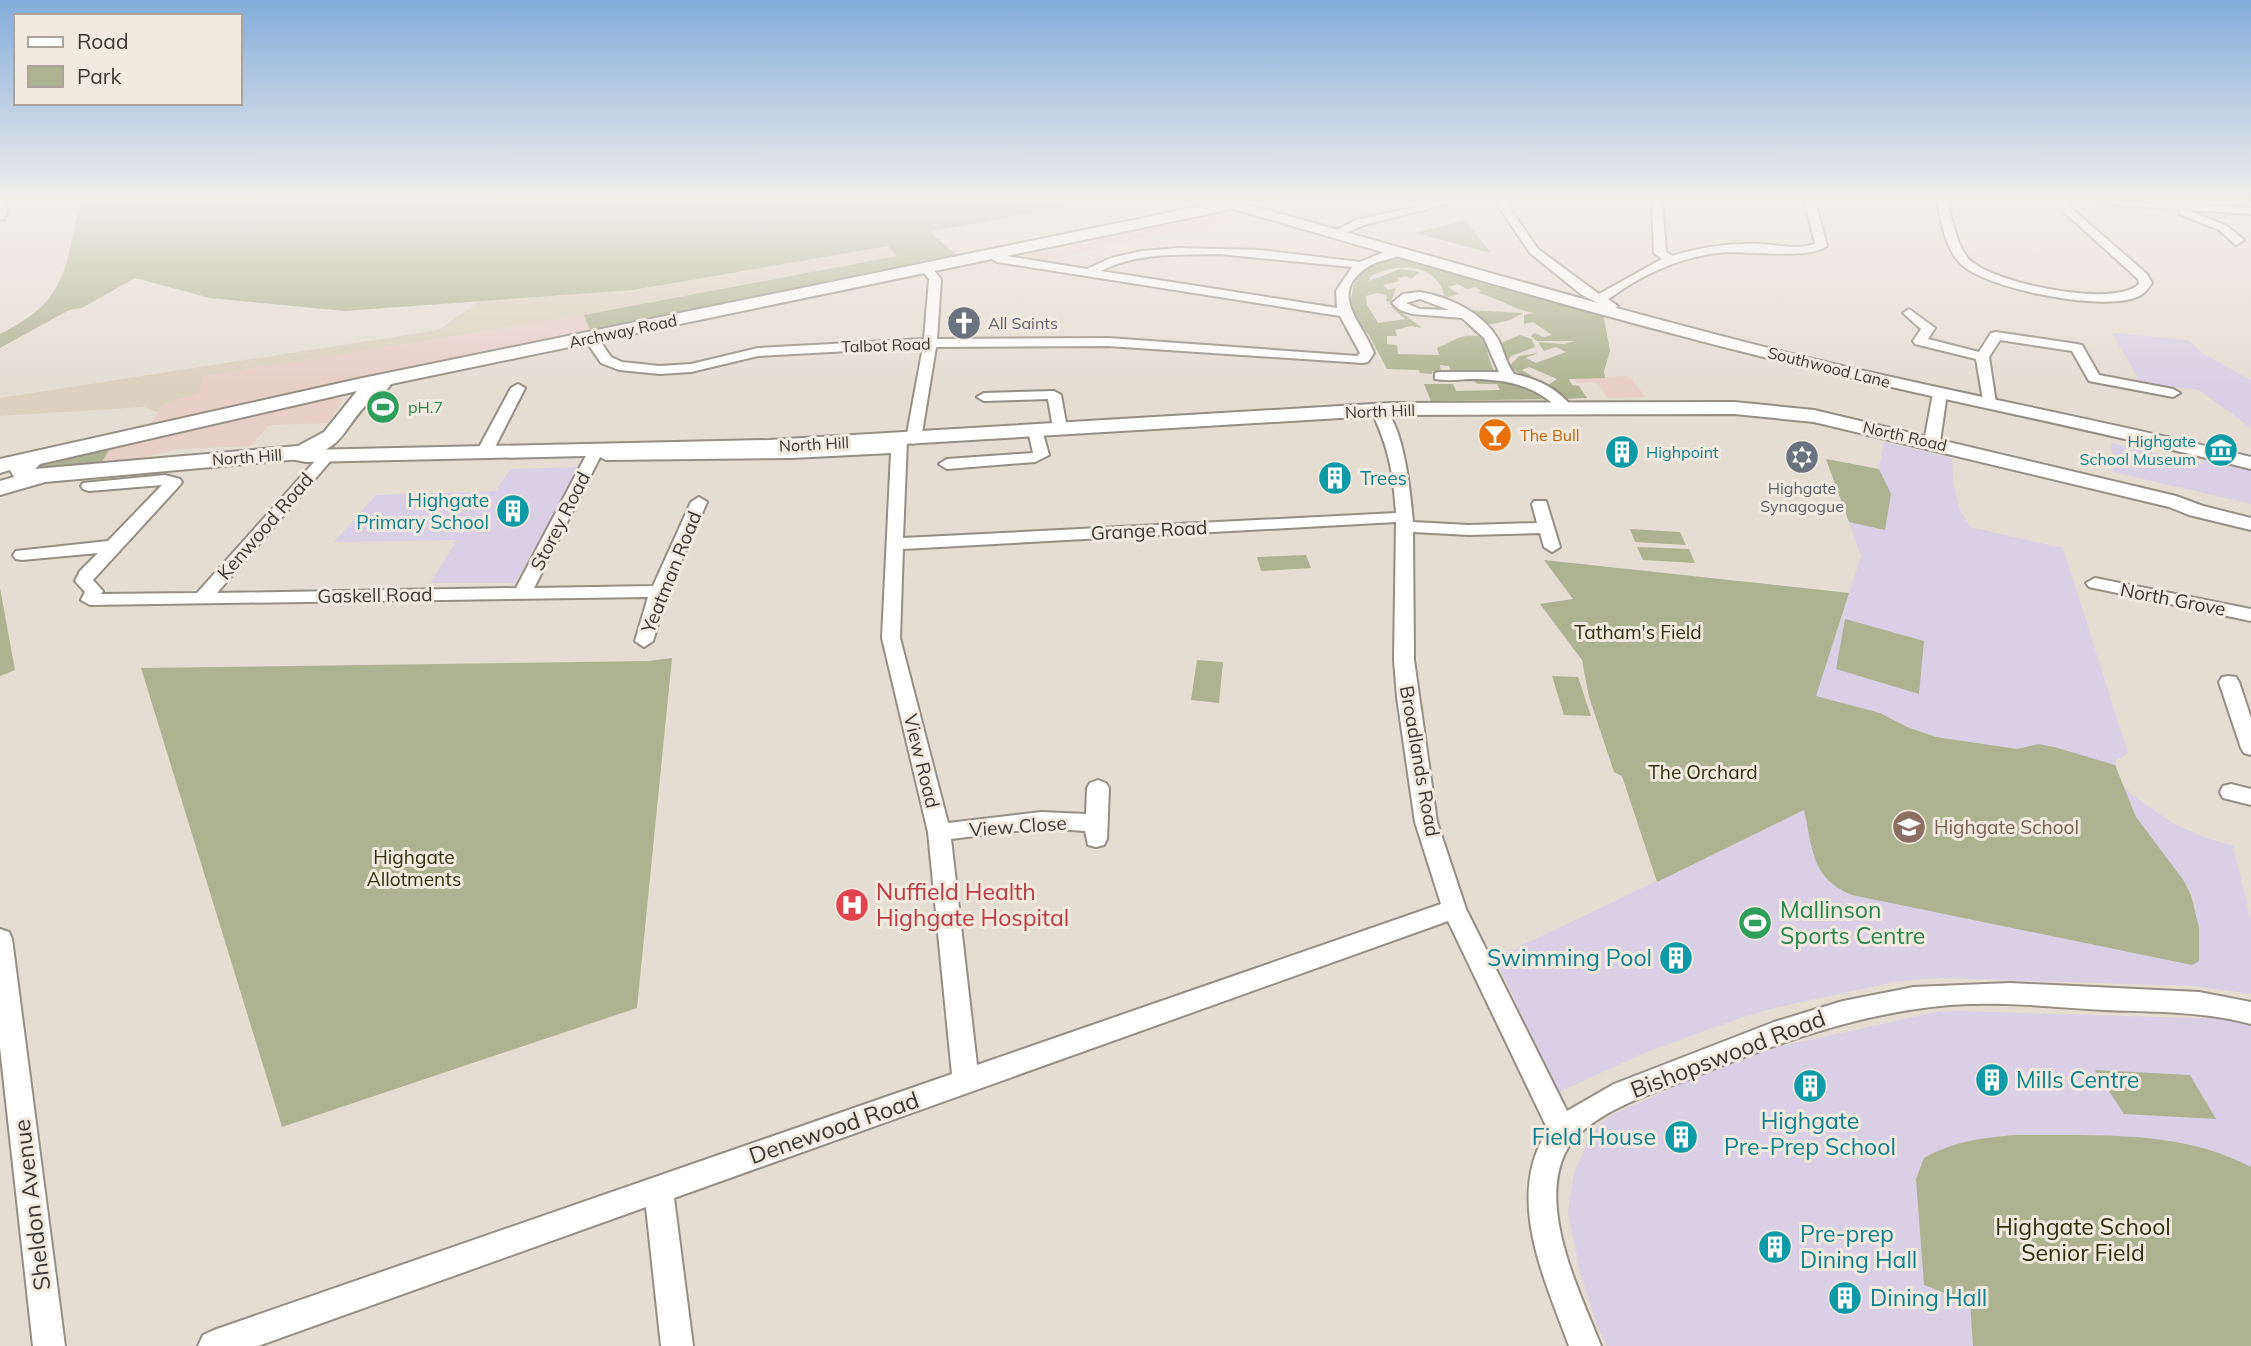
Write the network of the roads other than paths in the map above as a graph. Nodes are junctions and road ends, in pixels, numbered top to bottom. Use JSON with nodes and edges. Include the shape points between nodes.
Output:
{"nodes":[{"id":1,"x":939,"y":264,"type":"edge"},
{"id":2,"x":1032,"y":264,"type":"edge"},
{"id":3,"x":1108,"y":264,"type":"edge"},
{"id":4,"x":1365,"y":264,"type":"edge"},
{"id":5,"x":1442,"y":264,"type":"edge"},
{"id":6,"x":1550,"y":264,"type":"edge"},
{"id":7,"x":1660,"y":264,"type":"edge"},
{"id":8,"x":1969,"y":264,"type":"edge"},
{"id":9,"x":2128,"y":264,"type":"edge"},
{"id":10,"x":925,"y":267,"type":"junction"},
{"id":11,"x":1088,"y":273,"type":"junction"},
{"id":12,"x":1600,"y":300,"type":"junction"},
{"id":13,"x":1345,"y":313,"type":"junction"},
{"id":14,"x":1909,"y":313,"type":"dead end"},
{"id":15,"x":1465,"y":314,"type":"dead end"},
{"id":16,"x":1647,"y":320,"type":"junction"},
{"id":17,"x":591,"y":338,"type":"junction"},
{"id":18,"x":930,"y":343,"type":"junction"},
{"id":19,"x":1982,"y":357,"type":"junction"},
{"id":20,"x":2076,"y":374,"type":"dead end"},
{"id":21,"x":1508,"y":375,"type":"junction"},
{"id":22,"x":1440,"y":376,"type":"dead end"},
{"id":23,"x":403,"y":377,"type":"junction"},
{"id":24,"x":2094,"y":378,"type":"junction"},
{"id":25,"x":518,"y":388,"type":"dead end"},
{"id":26,"x":332,"y":393,"type":"junction"},
{"id":27,"x":1940,"y":393,"type":"junction"},
{"id":28,"x":2173,"y":393,"type":"dead end"},
{"id":29,"x":984,"y":397,"type":"dead end"},
{"id":30,"x":356,"y":401,"type":"junction"},
{"id":31,"x":1989,"y":403,"type":"junction"},
{"id":32,"x":1565,"y":407,"type":"junction"},
{"id":33,"x":1628,"y":407,"type":"joint"},
{"id":34,"x":1378,"y":410,"type":"junction"},
{"id":35,"x":1060,"y":428,"type":"junction"},
{"id":36,"x":1035,"y":430,"type":"junction"},
{"id":37,"x":903,"y":442,"type":"junction"},
{"id":38,"x":1932,"y":442,"type":"junction"},
{"id":39,"x":331,"y":447,"type":"junction"},
{"id":40,"x":485,"y":451,"type":"junction"},
{"id":41,"x":595,"y":452,"type":"junction"},
{"id":42,"x":2251,"y":463,"type":"edge"},
{"id":43,"x":947,"y":464,"type":"dead end"},
{"id":44,"x":0,"y":466,"type":"edge"},
{"id":45,"x":32,"y":471,"type":"junction"},
{"id":46,"x":0,"y":481,"type":"edge"},
{"id":47,"x":89,"y":486,"type":"dead end"},
{"id":48,"x":0,"y":488,"type":"edge"},
{"id":49,"x":699,"y":502,"type":"dead end"},
{"id":50,"x":2176,"y":502,"type":"junction"},
{"id":51,"x":1540,"y":504,"type":"dead end"},
{"id":52,"x":2251,"y":515,"type":"edge"},
{"id":53,"x":1404,"y":522,"type":"junction"},
{"id":54,"x":2251,"y":524,"type":"edge"},
{"id":55,"x":1546,"y":528,"type":"junction"},
{"id":56,"x":895,"y":544,"type":"junction"},
{"id":57,"x":114,"y":546,"type":"junction"},
{"id":58,"x":1552,"y":547,"type":"dead end"},
{"id":59,"x":22,"y":555,"type":"dead end"},
{"id":60,"x":2095,"y":583,"type":"dead end"},
{"id":61,"x":659,"y":591,"type":"junction"},
{"id":62,"x":523,"y":592,"type":"junction"},
{"id":63,"x":203,"y":597,"type":"junction"},
{"id":64,"x":2251,"y":615,"type":"edge"},
{"id":65,"x":644,"y":641,"type":"dead end"},
{"id":66,"x":2229,"y":682,"type":"dead end"},
{"id":67,"x":2251,"y":748,"type":"edge"},
{"id":68,"x":1098,"y":788,"type":"dead end"},
{"id":69,"x":939,"y":832,"type":"junction"},
{"id":70,"x":1454,"y":909,"type":"junction"},
{"id":71,"x":0,"y":939,"type":"edge"},
{"id":72,"x":2251,"y":1013,"type":"edge"},
{"id":73,"x":966,"y":1082,"type":"junction"},
{"id":74,"x":1563,"y":1131,"type":"junction"},
{"id":75,"x":658,"y":1188,"type":"junction"},
{"id":76,"x":49,"y":1346,"type":"edge"},
{"id":77,"x":214,"y":1346,"type":"edge"},
{"id":78,"x":677,"y":1346,"type":"edge"},
{"id":79,"x":1585,"y":1346,"type":"edge"}],
"edges":[{"from":1,"to":10,"type":"highway","name":"Archway Road"},
{"from":2,"to":11,"type":"street"},
{"from":3,"to":11,"type":"street"},
{"from":4,"to":13,"type":"street","via":[[1345,286]]},
{"from":5,"to":16,"type":"main road","name":"Southwood Lane"},
{"from":6,"to":12,"type":"street"},
{"from":7,"to":12,"type":"street"},
{"from":8,"to":9,"type":"street","via":[[2011,284],[2123,296],[2140,291],[2146,283]]},
{"from":10,"to":17,"type":"highway","name":"Archway Road"},
{"from":10,"to":18,"type":"street","name":"View Road","via":[[934,279]]},
{"from":11,"to":13,"type":"street"},
{"from":12,"to":16,"type":"street"},
{"from":13,"to":18,"type":"street","name":"Talbot Road","via":[[1362,336],[1367,353],[1363,359],[1108,342]]},
{"from":14,"to":19,"type":"street","via":[[1928,328],[1920,341]]},
{"from":15,"to":21,"type":"street","via":[[1487,334]]},
{"from":16,"to":27,"type":"main road","name":"Southwood Lane"},
{"from":17,"to":18,"type":"street","name":"Talbot Road","via":[[606,360],[619,366],[660,370],[691,368],[758,352]]},
{"from":17,"to":23,"type":"highway","name":"Archway Road"},
{"from":18,"to":37,"type":"street","name":"View Road"},
{"from":19,"to":24,"type":"street","via":[[1994,332],[2078,345]]},
{"from":19,"to":31,"type":"street"},
{"from":20,"to":24,"type":"street"},
{"from":21,"to":22,"type":"street"},
{"from":21,"to":32,"type":"street","via":[[1553,394]]},
{"from":23,"to":26,"type":"highway","name":"Archway Road"},
{"from":23,"to":30,"type":"highway"},
{"from":24,"to":28,"type":"street","via":[[2146,393]]},
{"from":25,"to":40,"type":"street"},
{"from":26,"to":30,"type":"highway","via":[[348,394]]},
{"from":26,"to":45,"type":"highway","name":"Archway Road"},
{"from":27,"to":31,"type":"main road","name":"Southwood Lane"},
{"from":27,"to":38,"type":"street"},
{"from":29,"to":35,"type":"street","via":[[1054,395]]},
{"from":30,"to":39,"type":"highway"},
{"from":31,"to":42,"type":"main road","name":"Southwood Lane"},
{"from":32,"to":33,"type":"main road","name":"North Hill"},
{"from":32,"to":34,"type":"main road","name":"North Hill"},
{"from":33,"to":38,"type":"main road","name":"North Road","via":[[1763,410],[1814,416]]},
{"from":34,"to":35,"type":"main road","name":"North Hill"},
{"from":34,"to":53,"type":"street","name":"Broadlands Road","via":[[1400,464]]},
{"from":35,"to":36,"type":"main road","name":"North Hill"},
{"from":36,"to":37,"type":"main road","name":"North Hill"},
{"from":36,"to":43,"type":"street","via":[[1041,455]]},
{"from":37,"to":41,"type":"main road","name":"North Hill"},
{"from":37,"to":56,"type":"street","name":"View Road"},
{"from":38,"to":50,"type":"main road","name":"North Road"},
{"from":39,"to":40,"type":"main road","name":"North Hill","via":[[376,454]]},
{"from":39,"to":45,"type":"highway","name":"North Hill","via":[[292,454]]},
{"from":39,"to":63,"type":"street","name":"Kenwood Road"},
{"from":40,"to":41,"type":"main road","name":"North Hill"},
{"from":41,"to":62,"type":"street","name":"Storey Road"},
{"from":44,"to":45,"type":"highway","name":"Archway Road"},
{"from":45,"to":46,"type":"main road","name":"North Hill"},
{"from":45,"to":48,"type":"highway"},
{"from":47,"to":57,"type":"street","via":[[174,482]]},
{"from":49,"to":61,"type":"street","name":"Yeatman Road"},
{"from":50,"to":52,"type":"main road","name":"North Road"},
{"from":50,"to":54,"type":"main road","name":"North Road"},
{"from":51,"to":55,"type":"street"},
{"from":53,"to":55,"type":"street","name":"Grange Road","via":[[1469,530]]},
{"from":53,"to":56,"type":"street","name":"Grange Road"},
{"from":53,"to":70,"type":"street","name":"Broadlands Road","via":[[1407,697],[1426,822]]},
{"from":55,"to":58,"type":"street"},
{"from":56,"to":69,"type":"street","name":"View Road","via":[[891,638]]},
{"from":57,"to":59,"type":"street"},
{"from":57,"to":63,"type":"street","name":"Gaskell Road","via":[[86,575],[84,581],[94,591],[90,600]]},
{"from":60,"to":64,"type":"street","name":"North Grove"},
{"from":61,"to":62,"type":"street","name":"Gaskell Road"},
{"from":61,"to":65,"type":"street","name":"Yeatman Road"},
{"from":62,"to":63,"type":"street","name":"Gaskell Road"},
{"from":66,"to":67,"type":"street"},
{"from":68,"to":69,"type":"street","name":"View Close","via":[[1096,831],[1041,820]]},
{"from":69,"to":73,"type":"street","name":"View Road"},
{"from":70,"to":73,"type":"street","name":"Denewood Road"},
{"from":70,"to":74,"type":"street","name":"Broadlands Road"},
{"from":71,"to":76,"type":"street","name":"Sheldon Avenue"},
{"from":72,"to":74,"type":"street","name":"Bishopswood Road","via":[[2208,1003],[1986,993],[1912,998],[1827,1014],[1784,1028],[1635,1087]]},
{"from":73,"to":75,"type":"street","name":"Denewood Road"},
{"from":74,"to":79,"type":"street","via":[[1546,1172],[1543,1207],[1549,1247]]},
{"from":75,"to":77,"type":"street","name":"Denewood Road"},
{"from":75,"to":78,"type":"street"}]}
